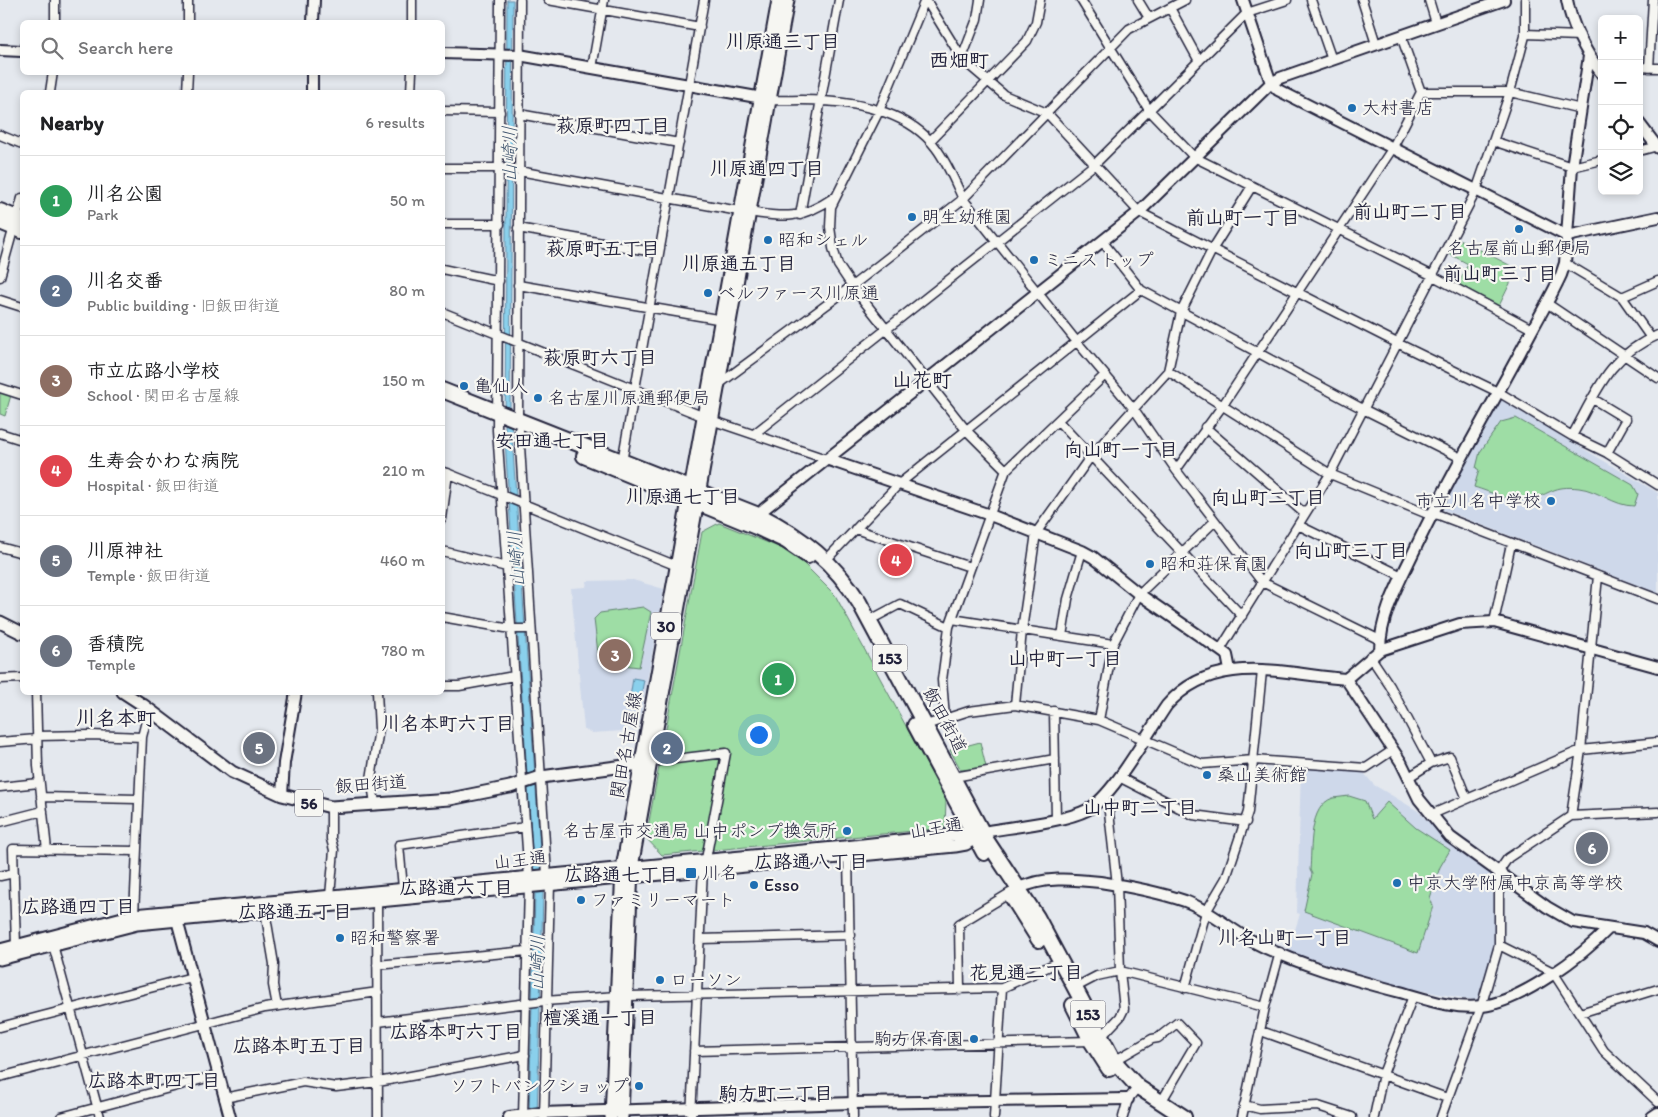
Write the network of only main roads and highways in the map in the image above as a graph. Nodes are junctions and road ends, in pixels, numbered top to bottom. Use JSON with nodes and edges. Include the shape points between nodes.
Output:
{"nodes":[{"id":1,"x":778,"y":0,"type":"edge"},
{"id":2,"x":788,"y":0,"type":"edge"},
{"id":3,"x":764,"y":99,"type":"junction"},
{"id":4,"x":0,"y":211,"type":"edge"},
{"id":5,"x":0,"y":222,"type":"edge"},
{"id":6,"x":19,"y":224,"type":"edge"},
{"id":7,"x":725,"y":321,"type":"junction"},
{"id":8,"x":445,"y":391,"type":"edge"},
{"id":9,"x":445,"y":400,"type":"edge"},
{"id":10,"x":498,"y":417,"type":"junction"},
{"id":11,"x":707,"y":418,"type":"junction"},
{"id":12,"x":517,"y":424,"type":"junction"},
{"id":13,"x":693,"y":496,"type":"junction"},
{"id":14,"x":758,"y":521,"type":"junction"},
{"id":15,"x":0,"y":622,"type":"edge"},
{"id":16,"x":20,"y":631,"type":"edge"},
{"id":17,"x":127,"y":695,"type":"edge"},
{"id":18,"x":645,"y":763,"type":"junction"},
{"id":19,"x":976,"y":835,"type":"junction"},
{"id":20,"x":704,"y":864,"type":"junction"},
{"id":21,"x":627,"y":872,"type":"junction"},
{"id":22,"x":530,"y":881,"type":"junction"},
{"id":23,"x":1014,"y":891,"type":"junction"},
{"id":24,"x":377,"y":896,"type":"junction"},
{"id":25,"x":0,"y":950,"type":"edge"},
{"id":26,"x":0,"y":959,"type":"edge"},
{"id":27,"x":1096,"y":1039,"type":"junction"},
{"id":28,"x":1133,"y":1093,"type":"junction"},
{"id":29,"x":617,"y":1114,"type":"edge"},
{"id":30,"x":1168,"y":1117,"type":"edge"},
{"id":31,"x":1184,"y":1117,"type":"edge"}],
"edges":[{"from":1,"to":3,"type":"main road","name":"関田名古屋線","number":"30"},
{"from":2,"to":3,"type":"main road","name":"関田名古屋線","number":"30"},
{"from":3,"to":7,"type":"main road","name":"関田名古屋線","number":"30"},
{"from":4,"to":6,"type":"highway"},
{"from":5,"to":6,"type":"highway"},
{"from":7,"to":11,"type":"main road","name":"関田名古屋線","number":"30"},
{"from":7,"to":11,"type":"main road","name":"関田名古屋線","number":"30","via":[[719,384]]},
{"from":8,"to":10,"type":"highway","name":"飯田街道","number":"153"},
{"from":9,"to":10,"type":"highway","name":"飯田街道","number":"153"},
{"from":10,"to":12,"type":"highway","name":"飯田街道","number":"153"},
{"from":11,"to":13,"type":"main road","name":"関田名古屋線","number":"30"},
{"from":12,"to":13,"type":"highway","name":"飯田街道","number":"153"},
{"from":12,"to":13,"type":"highway","name":"飯田街道","number":"153","via":[[622,462]]},
{"from":13,"to":14,"type":"highway","name":"飯田街道","number":"153"},
{"from":13,"to":18,"type":"main road","name":"関田名古屋線","number":"30"},
{"from":13,"to":18,"type":"main road","name":"関田名古屋線","number":"30","via":[[677,566]]},
{"from":14,"to":19,"type":"highway","name":"飯田街道","number":"153","via":[[810,557],[843,593]]},
{"from":14,"to":19,"type":"highway","name":"飯田街道","number":"153","via":[[788,530],[826,560],[847,583],[954,777]]},
{"from":15,"to":16,"type":"main road"},
{"from":17,"to":18,"type":"main road","name":"飯田街道","number":"56","via":[[232,772],[282,795],[332,807],[450,799],[540,778]]},
{"from":18,"to":21,"type":"main road","name":"関田名古屋線","number":"30"},
{"from":19,"to":20,"type":"main road","name":"山王通"},
{"from":19,"to":20,"type":"main road","name":"山王通","via":[[955,846]]},
{"from":19,"to":23,"type":"highway","name":"飯田街道","number":"153"},
{"from":20,"to":21,"type":"main road","name":"山王通"},
{"from":21,"to":22,"type":"main road","name":"山王通"},
{"from":21,"to":29,"type":"main road","name":"関田名古屋線","number":"30"},
{"from":22,"to":24,"type":"main road","name":"山王通"},
{"from":22,"to":24,"type":"main road","name":"山王通","via":[[403,888]]},
{"from":23,"to":27,"type":"highway","name":"飯田街道","number":"153","via":[[1052,965]]},
{"from":23,"to":27,"type":"highway","name":"飯田街道","number":"153","via":[[1050,940]]},
{"from":24,"to":25,"type":"main road","name":"山王通","via":[[330,896],[134,915]]},
{"from":24,"to":26,"type":"main road","name":"山王通","via":[[137,924]]},
{"from":27,"to":28,"type":"highway","name":"飯田街道","number":"153"},
{"from":27,"to":28,"type":"highway","name":"飯田街道","number":"153","via":[[1109,1069]]},
{"from":28,"to":30,"type":"highway","name":"飯田街道","number":"153"},
{"from":28,"to":31,"type":"highway","name":"飯田街道","number":"153"}]}
